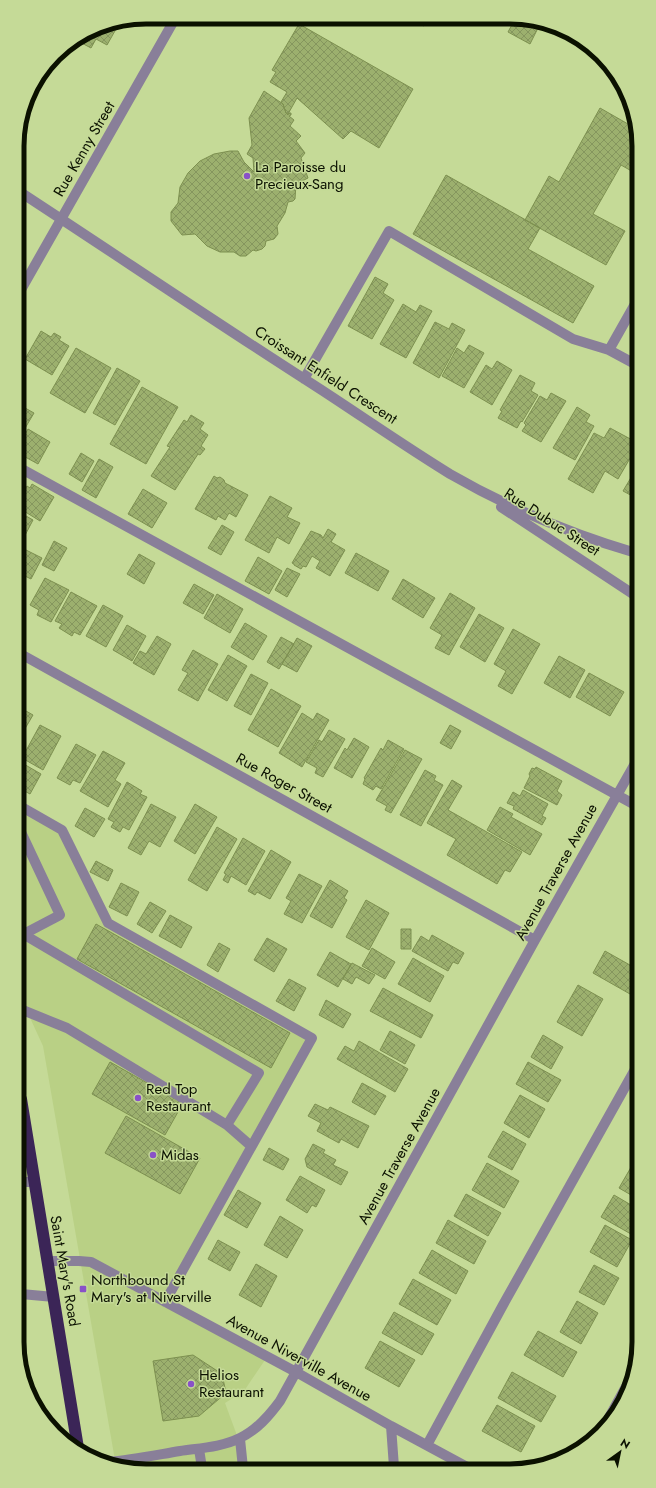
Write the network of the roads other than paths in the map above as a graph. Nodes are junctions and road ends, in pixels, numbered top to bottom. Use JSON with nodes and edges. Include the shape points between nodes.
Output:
{"nodes":[{"id":1,"x":172,"y":24,"type":"edge"},
{"id":2,"x":24,"y":194,"type":"edge"},
{"id":3,"x":61,"y":219,"type":"junction"},
{"id":4,"x":24,"y":284,"type":"edge"},
{"id":5,"x":632,"y":309,"type":"edge"},
{"id":6,"x":609,"y":350,"type":"junction"},
{"id":7,"x":632,"y":362,"type":"edge"},
{"id":8,"x":304,"y":379,"type":"junction"},
{"id":9,"x":24,"y":470,"type":"edge"},
{"id":10,"x":451,"y":474,"type":"junction"},
{"id":11,"x":632,"y":552,"type":"edge"},
{"id":12,"x":632,"y":593,"type":"edge"},
{"id":13,"x":24,"y":656,"type":"edge"},
{"id":14,"x":632,"y":769,"type":"edge"},
{"id":15,"x":617,"y":795,"type":"junction"},
{"id":16,"x":632,"y":803,"type":"edge"},
{"id":17,"x":24,"y":808,"type":"edge"},
{"id":18,"x":24,"y":838,"type":"edge"},
{"id":19,"x":24,"y":933,"type":"edge"},
{"id":20,"x":24,"y":937,"type":"edge"},
{"id":21,"x":535,"y":940,"type":"junction"},
{"id":22,"x":24,"y":1011,"type":"edge"},
{"id":23,"x":632,"y":1075,"type":"edge"},
{"id":24,"x":24,"y":1123,"type":"edge"},
{"id":25,"x":227,"y":1125,"type":"junction"},
{"id":26,"x":251,"y":1146,"type":"junction"},
{"id":27,"x":24,"y":1182,"type":"edge"},
{"id":28,"x":34,"y":1182,"type":"junction"},
{"id":29,"x":48,"y":1261,"type":"junction"},
{"id":30,"x":24,"y":1294,"type":"edge"},
{"id":31,"x":54,"y":1297,"type":"junction"},
{"id":32,"x":164,"y":1302,"type":"junction"},
{"id":33,"x":296,"y":1372,"type":"junction"},
{"id":34,"x":391,"y":1426,"type":"junction"},
{"id":35,"x":240,"y":1438,"type":"junction"},
{"id":36,"x":77,"y":1443,"type":"edge"},
{"id":37,"x":427,"y":1445,"type":"junction"},
{"id":38,"x":199,"y":1448,"type":"junction"},
{"id":39,"x":117,"y":1461,"type":"edge"},
{"id":40,"x":201,"y":1464,"type":"edge"},
{"id":41,"x":243,"y":1464,"type":"edge"},
{"id":42,"x":394,"y":1464,"type":"edge"},
{"id":43,"x":462,"y":1464,"type":"edge"}],
"edges":[{"from":1,"to":3,"type":"street","name":"Rue Kenny Street"},
{"from":2,"to":3,"type":"street","name":"Croissant Enfield Crescent"},
{"from":3,"to":4,"type":"street","name":"Rue Kenny Street"},
{"from":3,"to":8,"type":"street","name":"Croissant Enfield Crescent"},
{"from":5,"to":6,"type":"street"},
{"from":6,"to":7,"type":"street"},
{"from":6,"to":8,"type":"street","via":[[573,339],[388,231]]},
{"from":8,"to":10,"type":"street","name":"Croissant Enfield Crescent"},
{"from":9,"to":15,"type":"street"},
{"from":10,"to":11,"type":"street","name":"Croissant Enfield Crescent","via":[[561,528]]},
{"from":10,"to":12,"type":"street","name":"Rue Dubuc Street"},
{"from":13,"to":21,"type":"street","name":"Rue Roger Street"},
{"from":14,"to":15,"type":"street","name":"Avenue Traverse Avenue"},
{"from":15,"to":16,"type":"street"},
{"from":15,"to":21,"type":"street","name":"Avenue Traverse Avenue"},
{"from":17,"to":26,"type":"street","via":[[62,830],[108,923],[312,1038]]},
{"from":18,"to":19,"type":"street","via":[[60,915]]},
{"from":20,"to":25,"type":"street","via":[[259,1073]]},
{"from":21,"to":33,"type":"street","name":"Avenue Traverse Avenue"},
{"from":22,"to":25,"type":"street","via":[[67,1028]]},
{"from":23,"to":37,"type":"street"},
{"from":24,"to":28,"type":"highway","name":"Saint Mary's Road"},
{"from":25,"to":26,"type":"street"},
{"from":26,"to":32,"type":"street"},
{"from":27,"to":28,"type":"street"},
{"from":28,"to":29,"type":"highway","name":"Saint Mary's Road"},
{"from":29,"to":31,"type":"highway","name":"Saint Mary's Road"},
{"from":29,"to":32,"type":"street","name":"Avenue Niverville Avenue","via":[[91,1262]]},
{"from":30,"to":31,"type":"street"},
{"from":31,"to":36,"type":"highway","name":"Saint Mary's Road"},
{"from":32,"to":33,"type":"street","name":"Avenue Niverville Avenue"},
{"from":33,"to":34,"type":"street","name":"Avenue Niverville Avenue"},
{"from":33,"to":35,"type":"street","name":"Avenue Traverse Avenue","via":[[268,1417]]},
{"from":34,"to":37,"type":"street","name":"Avenue Niverville Avenue"},
{"from":34,"to":42,"type":"street"},
{"from":35,"to":38,"type":"street","name":"Avenue Traverse Avenue"},
{"from":35,"to":41,"type":"street"},
{"from":37,"to":43,"type":"street","name":"Avenue Niverville Avenue"},
{"from":38,"to":39,"type":"street","name":"Avenue Traverse Avenue"},
{"from":38,"to":40,"type":"street"}]}
